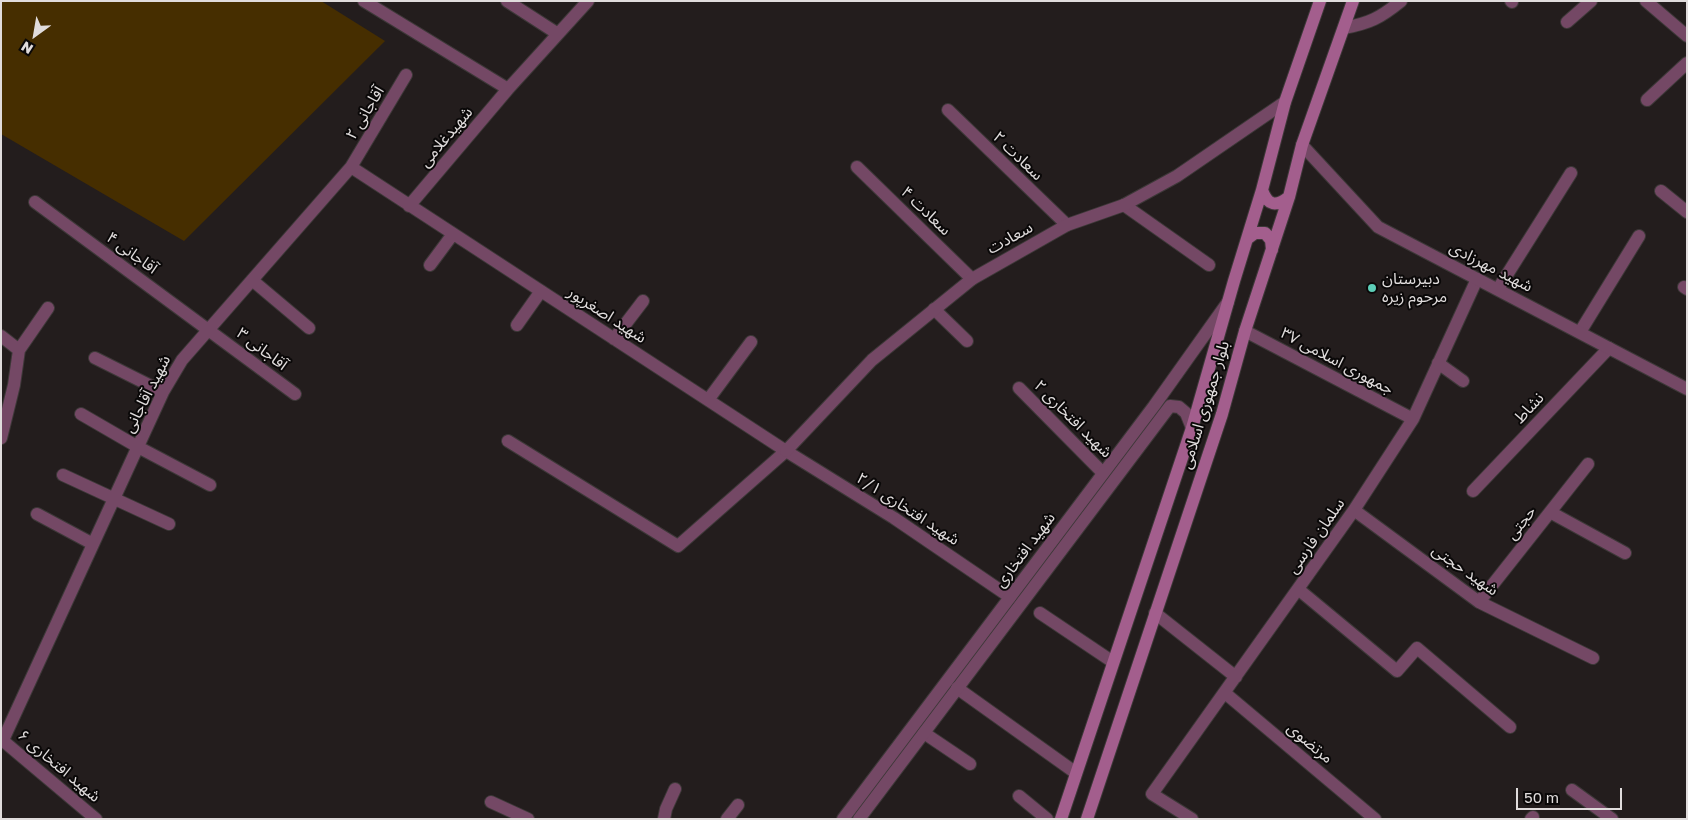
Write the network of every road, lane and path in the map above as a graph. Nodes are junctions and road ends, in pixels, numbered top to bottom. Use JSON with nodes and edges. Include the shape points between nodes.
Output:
{"nodes":[{"id":1,"x":364,"y":1,"type":"edge"},
{"id":2,"x":507,"y":1,"type":"edge"},
{"id":3,"x":588,"y":1,"type":"edge"},
{"id":4,"x":1320,"y":1,"type":"edge"},
{"id":5,"x":1353,"y":1,"type":"edge"},
{"id":6,"x":1401,"y":1,"type":"edge"},
{"id":7,"x":1592,"y":1,"type":"edge"},
{"id":8,"x":1646,"y":1,"type":"edge"},
{"id":9,"x":1567,"y":22,"type":"dead end"},
{"id":10,"x":1344,"y":28,"type":"junction"},
{"id":11,"x":558,"y":34,"type":"junction"},
{"id":12,"x":1687,"y":36,"type":"edge"},
{"id":13,"x":1687,"y":63,"type":"edge"},
{"id":14,"x":406,"y":75,"type":"dead end"},
{"id":15,"x":508,"y":89,"type":"junction"},
{"id":16,"x":1647,"y":100,"type":"dead end"},
{"id":17,"x":1285,"y":102,"type":"junction"},
{"id":18,"x":948,"y":110,"type":"dead end"},
{"id":19,"x":1302,"y":145,"type":"junction"},
{"id":20,"x":351,"y":167,"type":"junction"},
{"id":21,"x":857,"y":167,"type":"dead end"},
{"id":22,"x":1571,"y":174,"type":"dead end"},
{"id":23,"x":1262,"y":190,"type":"junction"},
{"id":24,"x":1661,"y":190,"type":"dead end"},
{"id":25,"x":1289,"y":197,"type":"junction"},
{"id":26,"x":35,"y":202,"type":"dead end"},
{"id":27,"x":1124,"y":205,"type":"junction"},
{"id":28,"x":409,"y":206,"type":"junction"},
{"id":29,"x":1687,"y":212,"type":"edge"},
{"id":30,"x":1067,"y":225,"type":"junction"},
{"id":31,"x":453,"y":234,"type":"junction"},
{"id":32,"x":1638,"y":236,"type":"dead end"},
{"id":33,"x":1247,"y":239,"type":"junction"},
{"id":34,"x":1272,"y":250,"type":"junction"},
{"id":35,"x":1210,"y":265,"type":"dead end"},
{"id":36,"x":430,"y":266,"type":"dead end"},
{"id":37,"x":972,"y":279,"type":"junction"},
{"id":38,"x":1477,"y":279,"type":"junction"},
{"id":39,"x":252,"y":280,"type":"junction"},
{"id":40,"x":1498,"y":289,"type":"junction"},
{"id":41,"x":541,"y":291,"type":"junction"},
{"id":42,"x":1229,"y":300,"type":"junction"},
{"id":43,"x":643,"y":301,"type":"dead end"},
{"id":44,"x":48,"y":308,"type":"dead end"},
{"id":45,"x":934,"y":309,"type":"junction"},
{"id":46,"x":517,"y":325,"type":"dead end"},
{"id":47,"x":309,"y":328,"type":"dead end"},
{"id":48,"x":210,"y":329,"type":"junction"},
{"id":49,"x":1246,"y":331,"type":"junction"},
{"id":50,"x":1580,"y":332,"type":"junction"},
{"id":51,"x":1,"y":336,"type":"edge"},
{"id":52,"x":614,"y":339,"type":"junction"},
{"id":53,"x":967,"y":341,"type":"dead end"},
{"id":54,"x":752,"y":342,"type":"dead end"},
{"id":55,"x":1609,"y":348,"type":"junction"},
{"id":56,"x":20,"y":350,"type":"junction"},
{"id":57,"x":95,"y":358,"type":"dead end"},
{"id":58,"x":1438,"y":363,"type":"junction"},
{"id":59,"x":1463,"y":381,"type":"dead end"},
{"id":60,"x":1019,"y":388,"type":"dead end"},
{"id":61,"x":1687,"y":389,"type":"edge"},
{"id":62,"x":163,"y":392,"type":"junction"},
{"id":63,"x":296,"y":394,"type":"dead end"},
{"id":64,"x":708,"y":400,"type":"junction"},
{"id":65,"x":1154,"y":406,"type":"junction"},
{"id":66,"x":81,"y":414,"type":"dead end"},
{"id":67,"x":1160,"y":419,"type":"junction"},
{"id":68,"x":1412,"y":419,"type":"junction"},
{"id":69,"x":1192,"y":428,"type":"junction"},
{"id":70,"x":1,"y":438,"type":"edge"},
{"id":71,"x":508,"y":441,"type":"dead end"},
{"id":72,"x":138,"y":448,"type":"junction"},
{"id":73,"x":786,"y":451,"type":"junction"},
{"id":74,"x":1588,"y":464,"type":"dead end"},
{"id":75,"x":1104,"y":473,"type":"junction"},
{"id":76,"x":63,"y":475,"type":"dead end"},
{"id":77,"x":210,"y":486,"type":"dead end"},
{"id":78,"x":1474,"y":491,"type":"dead end"},
{"id":79,"x":114,"y":498,"type":"junction"},
{"id":80,"x":1354,"y":510,"type":"junction"},
{"id":81,"x":1550,"y":512,"type":"junction"},
{"id":82,"x":37,"y":514,"type":"dead end"},
{"id":83,"x":169,"y":524,"type":"dead end"},
{"id":84,"x":93,"y":544,"type":"junction"},
{"id":85,"x":1626,"y":553,"type":"dead end"},
{"id":86,"x":1298,"y":589,"type":"junction"},
{"id":87,"x":1010,"y":597,"type":"junction"},
{"id":88,"x":1479,"y":602,"type":"junction"},
{"id":89,"x":1155,"y":613,"type":"junction"},
{"id":90,"x":1040,"y":614,"type":"dead end"},
{"id":91,"x":1593,"y":658,"type":"dead end"},
{"id":92,"x":1113,"y":662,"type":"junction"},
{"id":93,"x":1236,"y":677,"type":"junction"},
{"id":94,"x":957,"y":688,"type":"junction"},
{"id":95,"x":1225,"y":693,"type":"junction"},
{"id":96,"x":1510,"y":727,"type":"dead end"},
{"id":97,"x":924,"y":733,"type":"junction"},
{"id":98,"x":2,"y":739,"type":"edge"},
{"id":99,"x":970,"y":764,"type":"dead end"},
{"id":100,"x":1076,"y":773,"type":"junction"},
{"id":101,"x":675,"y":789,"type":"dead end"},
{"id":102,"x":1572,"y":790,"type":"dead end"},
{"id":103,"x":1019,"y":796,"type":"dead end"},
{"id":104,"x":491,"y":802,"type":"dead end"},
{"id":105,"x":738,"y":805,"type":"dead end"},
{"id":106,"x":96,"y":819,"type":"edge"},
{"id":107,"x":528,"y":819,"type":"edge"},
{"id":108,"x":664,"y":819,"type":"edge"},
{"id":109,"x":727,"y":819,"type":"edge"},
{"id":110,"x":843,"y":819,"type":"edge"},
{"id":111,"x":859,"y":819,"type":"edge"},
{"id":112,"x":1047,"y":819,"type":"edge"},
{"id":113,"x":1060,"y":819,"type":"edge"},
{"id":114,"x":1087,"y":819,"type":"edge"},
{"id":115,"x":1192,"y":819,"type":"edge"},
{"id":116,"x":1375,"y":819,"type":"edge"},
{"id":117,"x":1612,"y":819,"type":"edge"}],
"edges":[{"from":1,"to":15,"type":"street"},
{"from":2,"to":11,"type":"street"},
{"from":3,"to":11,"type":"street","name":"شهیدغلامی"},
{"from":4,"to":17,"type":"main road","name":"بلوار جمهوری اسلامی"},
{"from":5,"to":10,"type":"main road","name":"بلوار جمهوری اسلامی"},
{"from":6,"to":10,"type":"street","via":[[1381,16]]},
{"from":7,"to":9,"type":"street"},
{"from":8,"to":12,"type":"street"},
{"from":10,"to":19,"type":"main road","name":"بلوار جمهوری اسلامی"},
{"from":11,"to":15,"type":"street","name":"شهیدغلامی"},
{"from":13,"to":16,"type":"street"},
{"from":14,"to":20,"type":"street","name":"آقاجانی ۲"},
{"from":15,"to":28,"type":"street","name":"شهیدغلامی"},
{"from":17,"to":23,"type":"main road","name":"بلوار جمهوری اسلامی"},
{"from":17,"to":27,"type":"street","name":"سعادت","via":[[1177,176]]},
{"from":18,"to":30,"type":"street","name":"سعادت ۲"},
{"from":19,"to":25,"type":"main road","name":"بلوار جمهوری اسلامی"},
{"from":19,"to":38,"type":"street","name":"شهید مهرزادی","via":[[1378,226]]},
{"from":20,"to":28,"type":"street"},
{"from":20,"to":39,"type":"street","name":"شهید آقاجانی"},
{"from":21,"to":37,"type":"street","name":"سعادت ۴"},
{"from":22,"to":40,"type":"street"},
{"from":23,"to":25,"type":"main road","via":[[1265,199],[1273,204],[1282,203]]},
{"from":23,"to":33,"type":"main road","name":"بلوار جمهوری اسلامی"},
{"from":24,"to":29,"type":"street"},
{"from":25,"to":34,"type":"main road","name":"بلوار جمهوری اسلامی"},
{"from":26,"to":48,"type":"street","name":"آقاجانی ۴"},
{"from":27,"to":30,"type":"street","name":"سعادت"},
{"from":27,"to":35,"type":"street"},
{"from":28,"to":31,"type":"street","name":"شهید اصغرپور"},
{"from":30,"to":37,"type":"street","name":"سعادت"},
{"from":31,"to":36,"type":"street"},
{"from":31,"to":41,"type":"street","name":"شهید اصغرپور"},
{"from":32,"to":50,"type":"street"},
{"from":33,"to":34,"type":"main road","via":[[1255,233],[1264,233],[1272,240]]},
{"from":33,"to":42,"type":"main road","name":"بلوار جمهوری اسلامی"},
{"from":34,"to":49,"type":"main road","name":"بلوار جمهوری اسلامی"},
{"from":37,"to":45,"type":"street","name":"سعادت"},
{"from":38,"to":40,"type":"street","name":"شهید مهرزادی"},
{"from":38,"to":58,"type":"street","name":"سلمان فارسی"},
{"from":39,"to":47,"type":"street"},
{"from":39,"to":48,"type":"street","name":"شهید آقاجانی"},
{"from":40,"to":50,"type":"street","name":"شهید مهرزادی"},
{"from":41,"to":46,"type":"street"},
{"from":41,"to":52,"type":"street","name":"شهید اصغرپور"},
{"from":42,"to":65,"type":"street","name":"شهید افتخاری"},
{"from":42,"to":69,"type":"main road","name":"بلوار جمهوری اسلامی"},
{"from":43,"to":52,"type":"street"},
{"from":44,"to":56,"type":"street"},
{"from":45,"to":53,"type":"street"},
{"from":45,"to":73,"type":"street","name":"سعادت","via":[[872,360]]},
{"from":48,"to":62,"type":"street","name":"شهید آقاجانی","via":[[182,360]]},
{"from":48,"to":63,"type":"street","name":"آقاجانی ۳"},
{"from":49,"to":68,"type":"street","name":"جمهوری اسلامی ۳۷"},
{"from":49,"to":89,"type":"main road","name":"بلوار جمهوری اسلامی","via":[[1222,414]]},
{"from":50,"to":55,"type":"street","name":"شهید مهرزادی"},
{"from":51,"to":56,"type":"street"},
{"from":52,"to":64,"type":"street","name":"شهید اصغرپور"},
{"from":54,"to":64,"type":"street"},
{"from":55,"to":61,"type":"street","name":"شهید مهرزادی"},
{"from":55,"to":78,"type":"street","name":"نشاط"},
{"from":56,"to":70,"type":"street"},
{"from":57,"to":62,"type":"street"},
{"from":58,"to":59,"type":"street"},
{"from":58,"to":68,"type":"street","name":"سلمان فارسی"},
{"from":60,"to":75,"type":"street","name":"شهید افتخاری ۲"},
{"from":62,"to":72,"type":"street","name":"شهید آقاجانی"},
{"from":64,"to":73,"type":"street","name":"شهید اصغرپور"},
{"from":65,"to":67,"type":"street","via":[[1161,409]]},
{"from":65,"to":75,"type":"street","name":"شهید افتخاری"},
{"from":66,"to":72,"type":"street"},
{"from":67,"to":69,"type":"street","via":[[1170,406],[1179,406]]},
{"from":67,"to":94,"type":"street"},
{"from":68,"to":80,"type":"street","name":"سلمان فارسی"},
{"from":69,"to":92,"type":"main road","name":"بلوار جمهوری اسلامی"},
{"from":71,"to":73,"type":"street","name":"سعادت","via":[[678,546]]},
{"from":72,"to":77,"type":"street"},
{"from":72,"to":79,"type":"street","name":"شهید آقاجانی"},
{"from":73,"to":87,"type":"street","name":"شهید افتخاری ۲/۱","via":[[894,518]]},
{"from":74,"to":81,"type":"street","name":"حجتی"},
{"from":75,"to":87,"type":"street","name":"شهید افتخاری"},
{"from":76,"to":79,"type":"street"},
{"from":79,"to":83,"type":"street"},
{"from":79,"to":84,"type":"street","name":"شهید آقاجانی"},
{"from":80,"to":86,"type":"street","name":"سلمان فارسی"},
{"from":80,"to":88,"type":"street","name":"شهید حجتی"},
{"from":81,"to":85,"type":"street"},
{"from":81,"to":88,"type":"street","name":"حجتی"},
{"from":82,"to":84,"type":"street"},
{"from":84,"to":98,"type":"street","name":"شهید آقاجانی"},
{"from":86,"to":93,"type":"street","name":"سلمان فارسی"},
{"from":86,"to":96,"type":"street","via":[[1397,671],[1417,648]]},
{"from":87,"to":110,"type":"street","name":"شهید افتخاری"},
{"from":88,"to":91,"type":"street","name":"شهید حجتی"},
{"from":89,"to":93,"type":"street"},
{"from":89,"to":114,"type":"main road","name":"بلوار جمهوری اسلامی"},
{"from":90,"to":92,"type":"street"},
{"from":92,"to":100,"type":"main road","name":"بلوار جمهوری اسلامی"},
{"from":93,"to":95,"type":"street","name":"سلمان فارسی"},
{"from":94,"to":97,"type":"street"},
{"from":94,"to":100,"type":"street"},
{"from":95,"to":115,"type":"street","name":"سلمان فارسی","via":[[1152,794]]},
{"from":95,"to":116,"type":"street","name":"مرتضوی"},
{"from":97,"to":99,"type":"street"},
{"from":97,"to":111,"type":"street"},
{"from":98,"to":106,"type":"street","name":"شهید افتخاری ۶"},
{"from":100,"to":113,"type":"main road","name":"بلوار جمهوری اسلامی"},
{"from":101,"to":108,"type":"street"},
{"from":102,"to":117,"type":"street"},
{"from":103,"to":112,"type":"street"},
{"from":104,"to":107,"type":"street"},
{"from":105,"to":109,"type":"street"}]}
